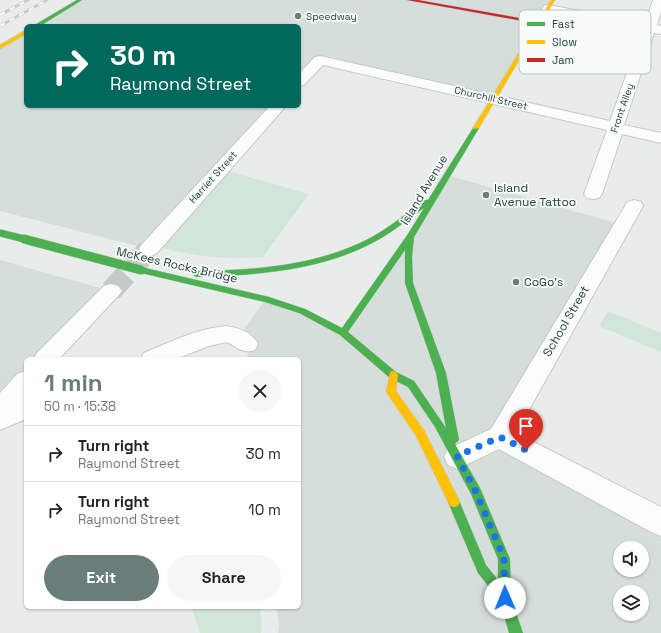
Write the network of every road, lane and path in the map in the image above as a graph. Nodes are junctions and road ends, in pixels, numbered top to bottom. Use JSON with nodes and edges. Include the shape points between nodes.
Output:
{"nodes":[{"id":1,"x":80,"y":0,"type":"edge"},
{"id":2,"x":409,"y":0,"type":"edge"},
{"id":3,"x":659,"y":0,"type":"edge"},
{"id":4,"x":551,"y":4,"type":"edge"},
{"id":5,"x":576,"y":10,"type":"edge"},
{"id":6,"x":519,"y":19,"type":"edge"},
{"id":7,"x":39,"y":24,"type":"edge"},
{"id":8,"x":655,"y":29,"type":"edge"},
{"id":9,"x":24,"y":33,"type":"edge"},
{"id":10,"x":651,"y":39,"type":"edge"},
{"id":11,"x":0,"y":47,"type":"edge"},
{"id":12,"x":519,"y":56,"type":"edge"},
{"id":13,"x":637,"y":74,"type":"edge"},
{"id":14,"x":301,"y":80,"type":"edge"},
{"id":15,"x":494,"y":98,"type":"junction"},
{"id":16,"x":276,"y":108,"type":"edge"},
{"id":17,"x":616,"y":128,"type":"junction"},
{"id":18,"x":661,"y":138,"type":"edge"},
{"id":19,"x":593,"y":194,"type":"dead end"},
{"id":20,"x":433,"y":198,"type":"junction"},
{"id":21,"x":634,"y":206,"type":"dead end"},
{"id":22,"x":0,"y":233,"type":"edge"},
{"id":23,"x":411,"y":235,"type":"junction"},
{"id":24,"x":149,"y":249,"type":"tunnel mouth"},
{"id":25,"x":153,"y":273,"type":"junction"},
{"id":26,"x":111,"y":291,"type":"tunnel mouth"},
{"id":27,"x":343,"y":334,"type":"junction"},
{"id":28,"x":247,"y":344,"type":"dead end"},
{"id":29,"x":47,"y":357,"type":"edge"},
{"id":30,"x":157,"y":357,"type":"edge"},
{"id":31,"x":393,"y":376,"type":"junction"},
{"id":32,"x":24,"y":382,"type":"edge"},
{"id":33,"x":24,"y":409,"type":"edge"},
{"id":34,"x":1,"y":419,"type":"edge"},
{"id":35,"x":500,"y":437,"type":"junction"},
{"id":36,"x":457,"y":456,"type":"junction"},
{"id":37,"x":661,"y":522,"type":"edge"},
{"id":38,"x":505,"y":598,"type":"junction"},
{"id":39,"x":516,"y":633,"type":"edge"}],
"edges":[{"from":1,"to":7,"type":"main road"},
{"from":2,"to":6,"type":"main road"},
{"from":3,"to":8,"type":"street","name":"Front Alley"},
{"from":4,"to":5,"type":"street"},
{"from":8,"to":10,"type":"street","name":"Front Alley"},
{"from":9,"to":11,"type":"main road"},
{"from":12,"to":15,"type":"main road","name":"Island Avenue"},
{"from":13,"to":17,"type":"street","name":"Front Alley"},
{"from":14,"to":15,"type":"street","name":"Churchill Street","via":[[320,60]]},
{"from":15,"to":17,"type":"street","name":"Churchill Street"},
{"from":15,"to":20,"type":"main road","name":"Island Avenue"},
{"from":16,"to":24,"type":"street","name":"Harriet Street"},
{"from":17,"to":18,"type":"street","name":"Churchill Street"},
{"from":17,"to":19,"type":"street","name":"Front Alley"},
{"from":20,"to":23,"type":"main road","name":"Island Avenue"},
{"from":20,"to":25,"type":"main road","via":[[375,238],[318,261],[250,273]]},
{"from":21,"to":35,"type":"street","name":"School Street"},
{"from":22,"to":25,"type":"main road","name":"McKees Rocks Bridge","bridge":true},
{"from":23,"to":27,"type":"main road","name":"Island Avenue"},
{"from":23,"to":36,"type":"main road","via":[[408,257],[409,283],[440,373]]},
{"from":25,"to":27,"type":"main road","name":"McKees Rocks Bridge","via":[[279,302],[302,311]]},
{"from":26,"to":29,"type":"street"},
{"from":27,"to":31,"type":"main road"},
{"from":28,"to":30,"type":"street","via":[[237,336],[226,334]]},
{"from":31,"to":36,"type":"main road","via":[[411,384],[439,424]]},
{"from":31,"to":38,"type":"main road","via":[[391,392],[420,433],[436,463],[482,569]]},
{"from":32,"to":34,"type":"street","via":[[7,402]]},
{"from":33,"to":34,"type":"street"},
{"from":35,"to":36,"type":"street"},
{"from":35,"to":37,"type":"street"},
{"from":36,"to":38,"type":"main road","via":[[476,492],[504,558]]},
{"from":38,"to":39,"type":"main road"}]}
